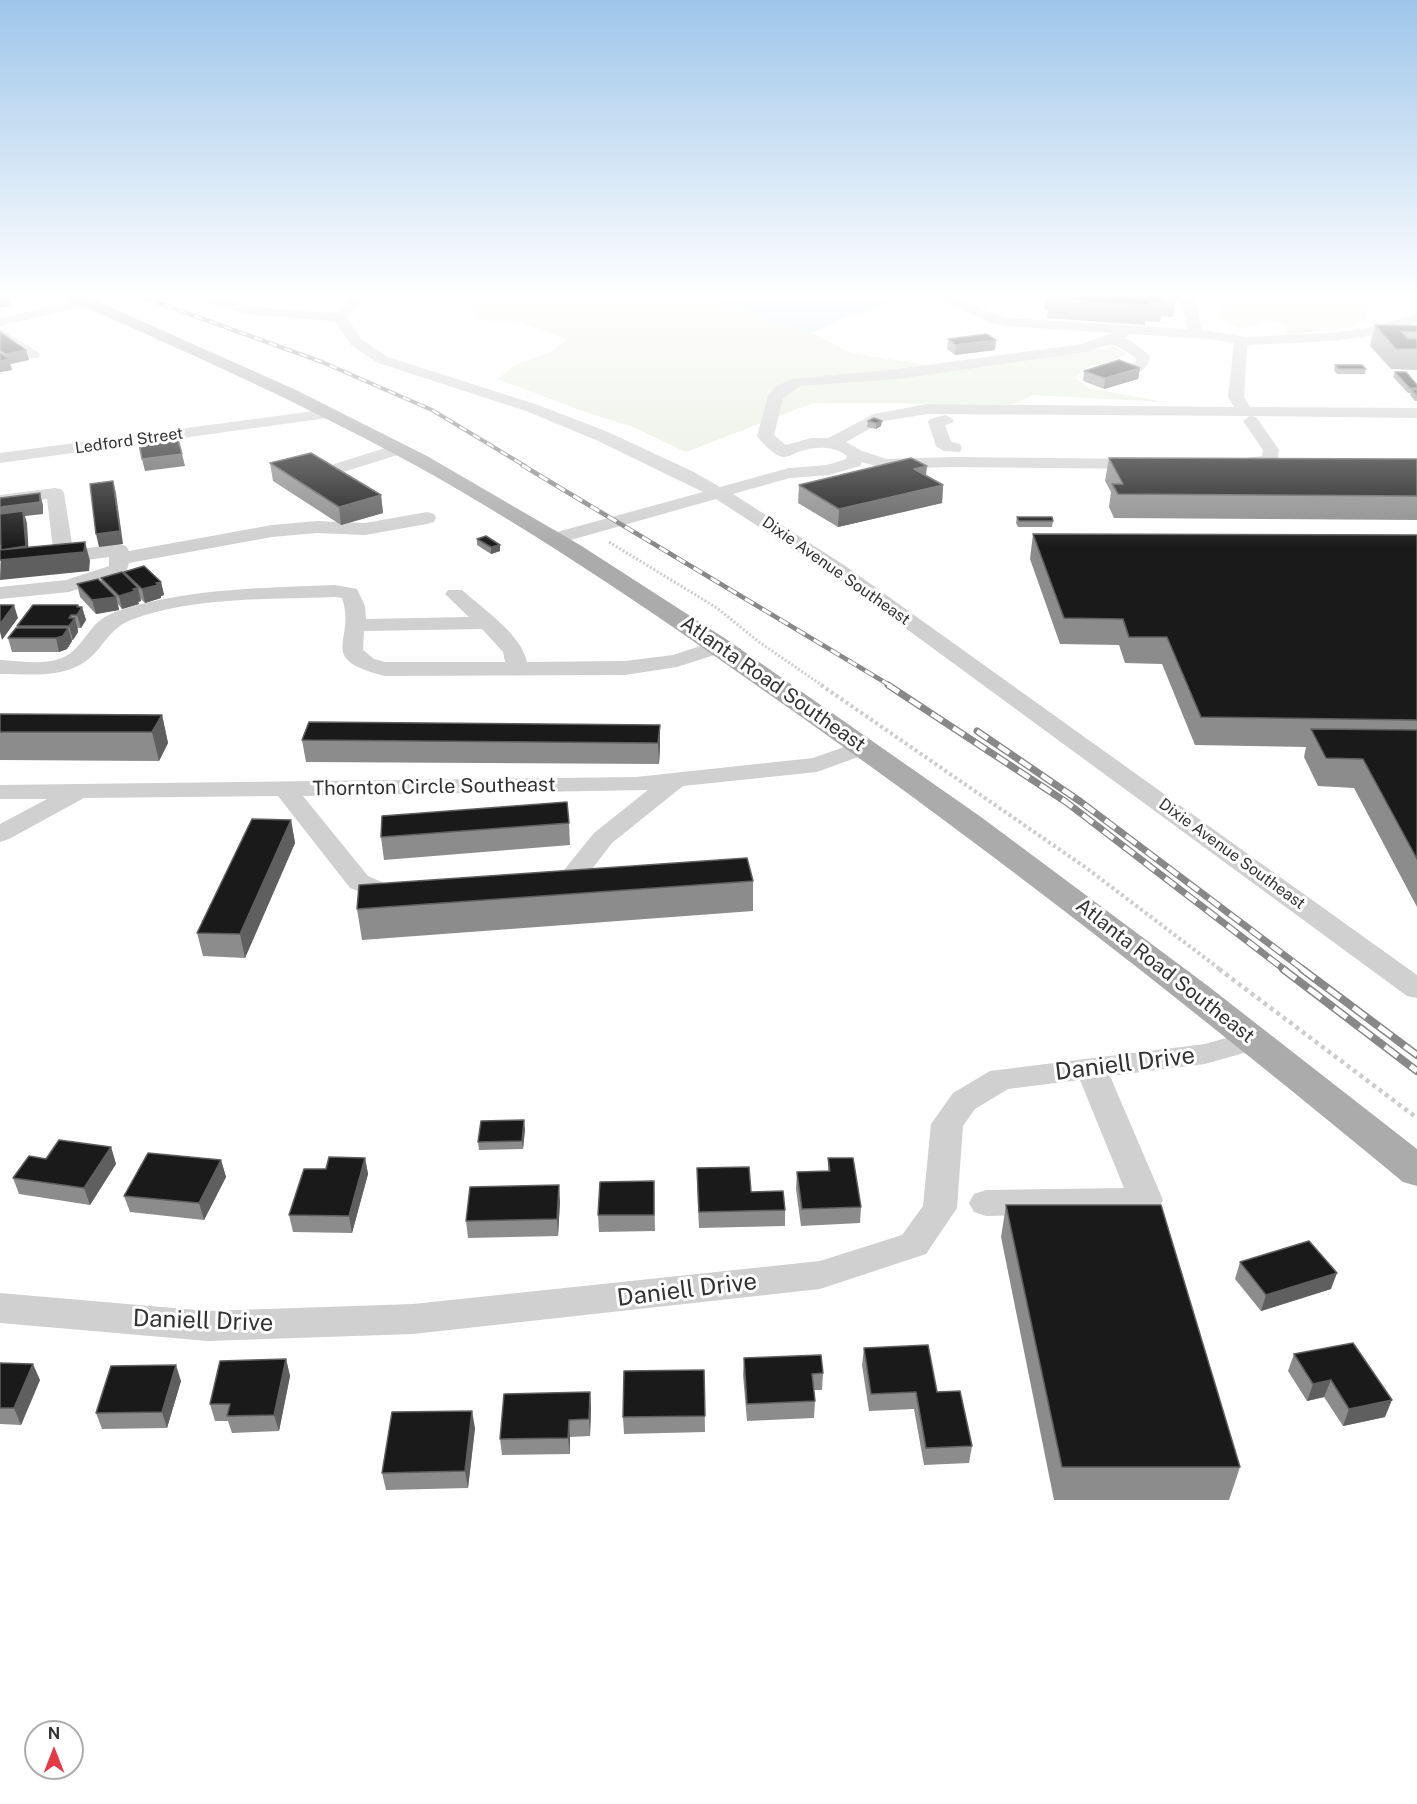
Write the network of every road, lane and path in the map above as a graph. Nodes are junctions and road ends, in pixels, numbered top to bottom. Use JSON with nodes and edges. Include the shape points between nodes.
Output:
{"nodes":[{"id":1,"x":254,"y":378,"type":"edge"},
{"id":2,"x":439,"y":378,"type":"edge"},
{"id":3,"x":846,"y":378,"type":"edge"},
{"id":4,"x":1240,"y":378,"type":"edge"},
{"id":5,"x":775,"y":395,"type":"junction"},
{"id":6,"x":1258,"y":397,"type":"dead end"},
{"id":7,"x":1290,"y":405,"type":"junction"},
{"id":8,"x":928,"y":409,"type":"junction"},
{"id":9,"x":1417,"y":412,"type":"edge"},
{"id":10,"x":329,"y":414,"type":"junction"},
{"id":11,"x":1229,"y":421,"type":"dead end"},
{"id":12,"x":942,"y":427,"type":"dead end"},
{"id":13,"x":1261,"y":434,"type":"junction"},
{"id":14,"x":822,"y":443,"type":"junction"},
{"id":15,"x":398,"y":449,"type":"junction"},
{"id":16,"x":854,"y":453,"type":"junction"},
{"id":17,"x":785,"y":455,"type":"junction"},
{"id":18,"x":954,"y":455,"type":"junction"},
{"id":19,"x":0,"y":458,"type":"edge"},
{"id":20,"x":1162,"y":464,"type":"edge"},
{"id":21,"x":1220,"y":464,"type":"edge"},
{"id":22,"x":340,"y":468,"type":"edge"},
{"id":23,"x":843,"y":468,"type":"junction"},
{"id":24,"x":672,"y":469,"type":"junction"},
{"id":25,"x":1025,"y":469,"type":"junction"},
{"id":26,"x":812,"y":470,"type":"junction"},
{"id":27,"x":911,"y":470,"type":"junction"},
{"id":28,"x":985,"y":475,"type":"dead end"},
{"id":29,"x":774,"y":479,"type":"junction"},
{"id":30,"x":716,"y":492,"type":"junction"},
{"id":31,"x":0,"y":500,"type":"edge"},
{"id":32,"x":665,"y":507,"type":"junction"},
{"id":33,"x":427,"y":518,"type":"dead end"},
{"id":34,"x":553,"y":539,"type":"junction"},
{"id":35,"x":119,"y":559,"type":"junction"},
{"id":36,"x":0,"y":593,"type":"edge"},
{"id":37,"x":455,"y":594,"type":"dead end"},
{"id":38,"x":487,"y":622,"type":"junction"},
{"id":39,"x":354,"y":625,"type":"junction"},
{"id":40,"x":719,"y":646,"type":"junction"},
{"id":41,"x":0,"y":667,"type":"edge"},
{"id":42,"x":517,"y":670,"type":"junction"},
{"id":43,"x":864,"y":747,"type":"junction"},
{"id":44,"x":676,"y":780,"type":"junction"},
{"id":45,"x":285,"y":789,"type":"junction"},
{"id":46,"x":80,"y":791,"type":"junction"},
{"id":47,"x":0,"y":792,"type":"edge"},
{"id":48,"x":0,"y":834,"type":"edge"},
{"id":49,"x":608,"y":872,"type":"edge"},
{"id":50,"x":424,"y":891,"type":"edge"},
{"id":51,"x":1417,"y":989,"type":"edge"},
{"id":52,"x":1254,"y":1040,"type":"junction"},
{"id":53,"x":1091,"y":1068,"type":"junction"},
{"id":54,"x":1417,"y":1171,"type":"edge"},
{"id":55,"x":986,"y":1203,"type":"dead end"},
{"id":56,"x":0,"y":1308,"type":"edge"}],
"edges":[{"from":1,"to":10,"type":"main road","name":"Atlanta Road Southeast"},
{"from":2,"to":24,"type":"street","name":"Dixie Avenue Southeast","via":[[531,408]]},
{"from":3,"to":5,"type":"street","via":[[798,382],[783,387]]},
{"from":4,"to":13,"type":"street","via":[[1236,397]]},
{"from":5,"to":14,"type":"street","via":[[769,430],[781,438]]},
{"from":5,"to":17,"type":"street","via":[[765,436]]},
{"from":6,"to":7,"type":"street"},
{"from":7,"to":9,"type":"street"},
{"from":7,"to":13,"type":"street"},
{"from":8,"to":13,"type":"street"},
{"from":8,"to":14,"type":"street","via":[[880,417]]},
{"from":8,"to":16,"type":"street","via":[[861,439]]},
{"from":10,"to":15,"type":"main road","name":"Atlanta Road Southeast"},
{"from":10,"to":19,"type":"street","name":"Ledford Street"},
{"from":11,"to":13,"type":"street"},
{"from":12,"to":18,"type":"street","via":[[944,446]]},
{"from":13,"to":21,"type":"street","via":[[1271,459],[1254,464]]},
{"from":14,"to":16,"type":"street"},
{"from":14,"to":17,"type":"street","via":[[802,445]]},
{"from":15,"to":22,"type":"street"},
{"from":15,"to":34,"type":"main road","name":"Atlanta Road Southeast"},
{"from":16,"to":18,"type":"street","via":[[886,464]]},
{"from":16,"to":23,"type":"street","via":[[854,462]]},
{"from":17,"to":26,"type":"street","via":[[795,466]]},
{"from":17,"to":30,"type":"street","via":[[777,466]]},
{"from":18,"to":25,"type":"street"},
{"from":18,"to":27,"type":"street"},
{"from":20,"to":25,"type":"street"},
{"from":23,"to":26,"type":"street"},
{"from":23,"to":27,"type":"street"},
{"from":24,"to":30,"type":"street","name":"Dixie Avenue Southeast"},
{"from":24,"to":32,"type":"street","via":[[675,490]]},
{"from":25,"to":28,"type":"street"},
{"from":26,"to":29,"type":"street"},
{"from":27,"to":29,"type":"street","via":[[882,475]]},
{"from":29,"to":30,"type":"street"},
{"from":30,"to":32,"type":"street"},
{"from":30,"to":51,"type":"street","name":"Dixie Avenue Southeast","via":[[840,571]]},
{"from":31,"to":35,"type":"street","via":[[55,493],[64,557],[119,550]]},
{"from":32,"to":34,"type":"street"},
{"from":33,"to":35,"type":"street","via":[[365,529],[272,531]]},
{"from":34,"to":40,"type":"main road","name":"Atlanta Road Southeast"},
{"from":35,"to":36,"type":"street","via":[[119,569],[69,586]]},
{"from":37,"to":38,"type":"street"},
{"from":38,"to":39,"type":"street"},
{"from":38,"to":42,"type":"street","via":[[514,651]]},
{"from":39,"to":41,"type":"street","via":[[356,604],[350,593],[335,591],[167,603],[111,620],[80,657],[66,665]]},
{"from":39,"to":42,"type":"street","via":[[352,652],[356,660],[367,666]]},
{"from":40,"to":42,"type":"street","via":[[677,661],[651,665]]},
{"from":40,"to":43,"type":"main road","name":"Atlanta Road Southeast"},
{"from":43,"to":44,"type":"street","name":"Thornton Circle Southeast","via":[[817,765]]},
{"from":43,"to":52,"type":"main road","name":"Atlanta Road Southeast"},
{"from":44,"to":45,"type":"street","name":"Thornton Circle Southeast","via":[[636,784]]},
{"from":44,"to":49,"type":"street","via":[[603,838],[562,877]]},
{"from":45,"to":46,"type":"street","name":"Thornton Circle Southeast"},
{"from":45,"to":50,"type":"street","via":[[359,882],[390,895]]},
{"from":46,"to":47,"type":"street","name":"Thornton Circle Southeast"},
{"from":46,"to":48,"type":"street"},
{"from":52,"to":53,"type":"street","name":"Daniell Drive","via":[[1205,1054]]},
{"from":52,"to":54,"type":"main road","name":"Atlanta Road Southeast"},
{"from":53,"to":55,"type":"street","via":[[1146,1200]]},
{"from":53,"to":56,"type":"street","name":"Daniell Drive","via":[[1001,1079],[964,1101],[946,1124],[940,1208],[914,1245],[820,1275],[413,1318],[207,1326]]}]}
